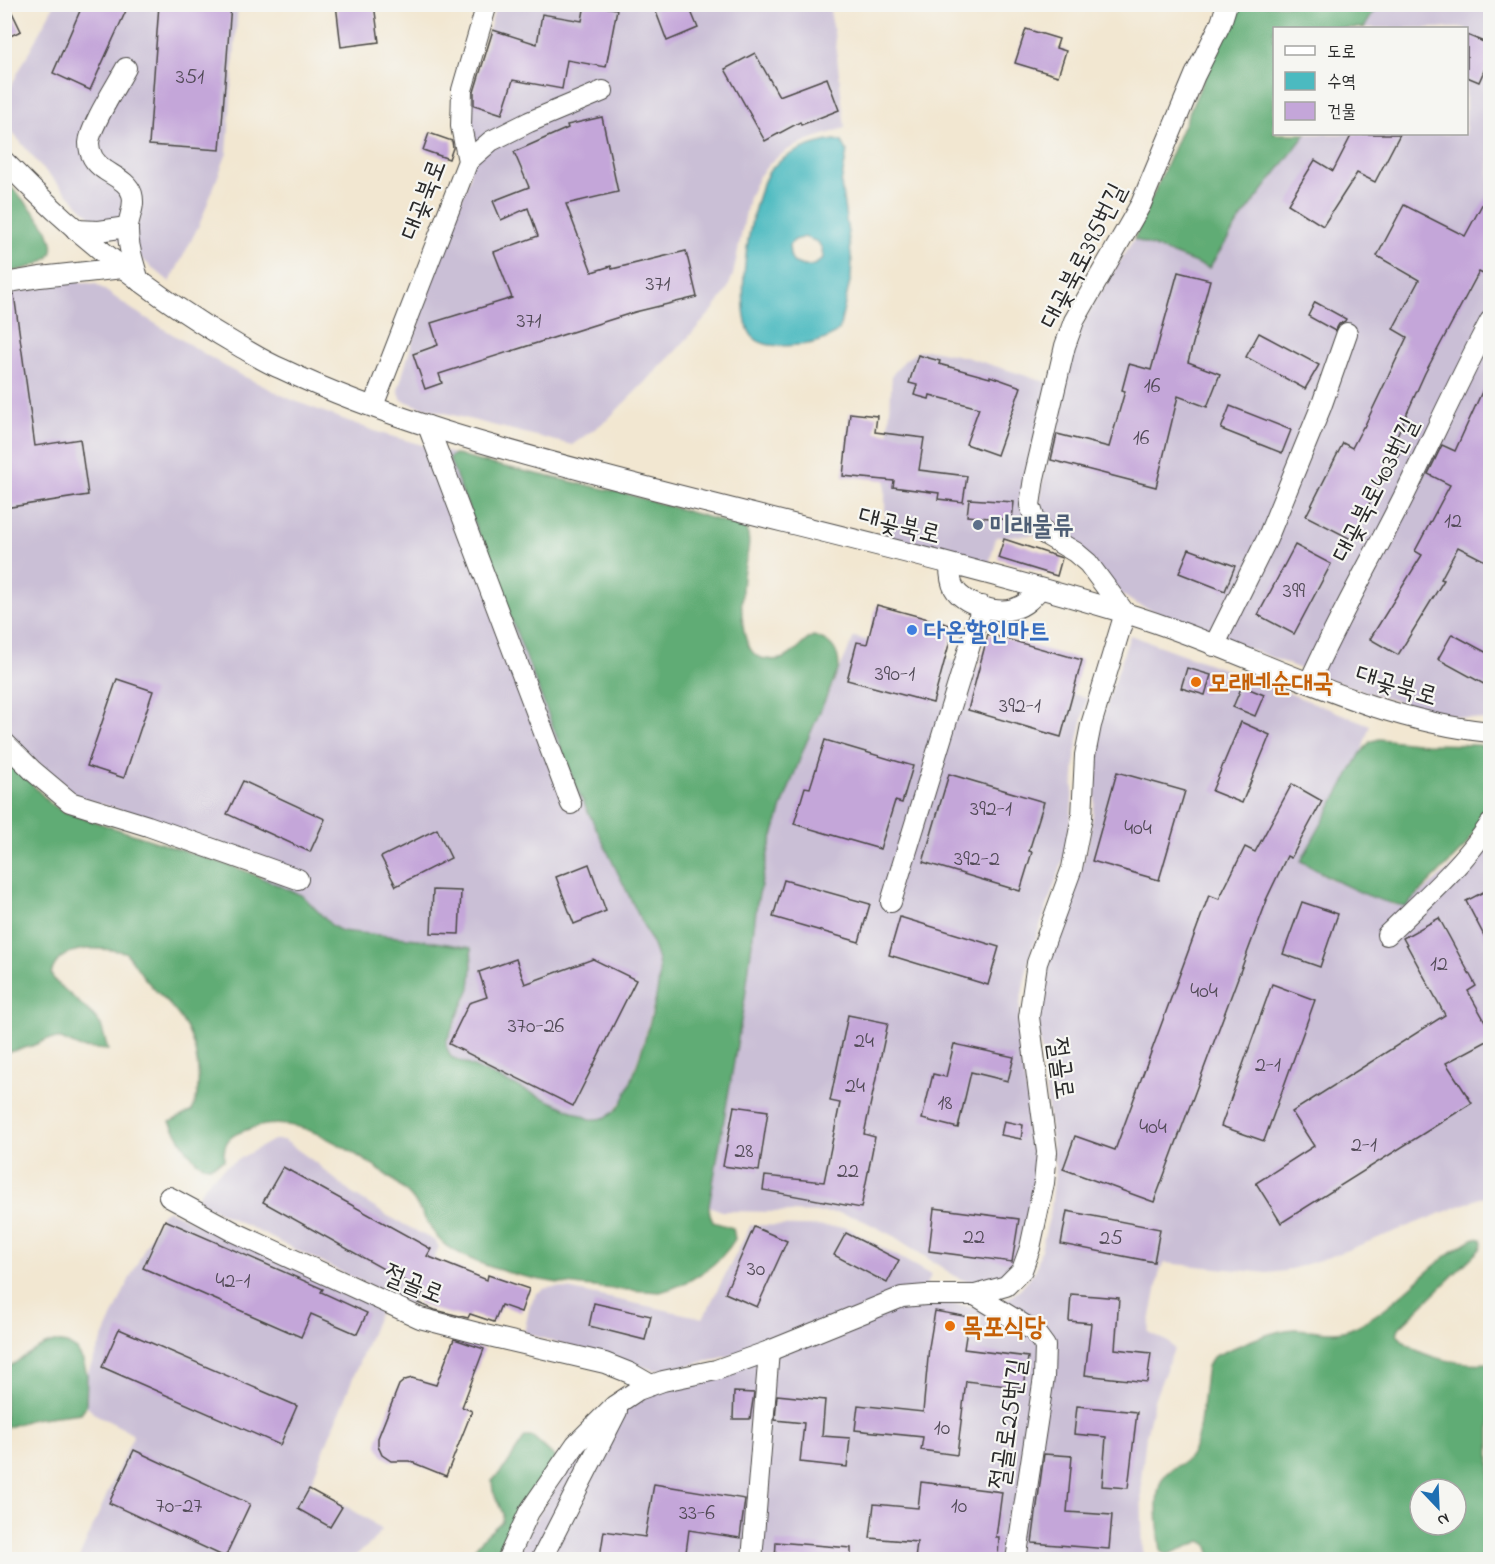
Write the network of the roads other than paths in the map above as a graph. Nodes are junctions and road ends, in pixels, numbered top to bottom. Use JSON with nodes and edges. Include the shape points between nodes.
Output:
{"nodes":[{"id":1,"x":487,"y":4,"type":"edge"},
{"id":2,"x":1227,"y":4,"type":"edge"},
{"id":3,"x":126,"y":68,"type":"dead end"},
{"id":4,"x":603,"y":91,"type":"dead end"},
{"id":5,"x":4,"y":161,"type":"edge"},
{"id":6,"x":468,"y":161,"type":"junction"},
{"id":7,"x":127,"y":227,"type":"junction"},
{"id":8,"x":76,"y":230,"type":"junction"},
{"id":9,"x":123,"y":268,"type":"junction"},
{"id":10,"x":139,"y":281,"type":"junction"},
{"id":11,"x":4,"y":284,"type":"edge"},
{"id":12,"x":1491,"y":321,"type":"edge"},
{"id":13,"x":1347,"y":333,"type":"dead end"},
{"id":14,"x":373,"y":406,"type":"junction"},
{"id":15,"x":428,"y":426,"type":"junction"},
{"id":16,"x":950,"y":564,"type":"junction"},
{"id":17,"x":1040,"y":589,"type":"junction"},
{"id":18,"x":982,"y":606,"type":"junction"},
{"id":19,"x":1125,"y":613,"type":"junction"},
{"id":20,"x":1214,"y":646,"type":"junction"},
{"id":21,"x":1309,"y":682,"type":"junction"},
{"id":22,"x":1485,"y":735,"type":"edge"},
{"id":23,"x":4,"y":742,"type":"edge"},
{"id":24,"x":571,"y":804,"type":"dead end"},
{"id":25,"x":1491,"y":824,"type":"edge"},
{"id":26,"x":298,"y":879,"type":"dead end"},
{"id":27,"x":891,"y":902,"type":"dead end"},
{"id":28,"x":1387,"y":935,"type":"dead end"},
{"id":29,"x":169,"y":1197,"type":"dead end"},
{"id":30,"x":975,"y":1295,"type":"junction"},
{"id":31,"x":769,"y":1351,"type":"junction"},
{"id":32,"x":651,"y":1385,"type":"junction"},
{"id":33,"x":622,"y":1401,"type":"junction"},
{"id":34,"x":507,"y":1560,"type":"edge"},
{"id":35,"x":541,"y":1560,"type":"edge"},
{"id":36,"x":752,"y":1560,"type":"edge"},
{"id":37,"x":1016,"y":1560,"type":"edge"}],
"edges":[{"from":1,"to":6,"type":"street","name":"대곶북로","via":[[462,90],[461,126]]},
{"from":2,"to":19,"type":"street","name":"대곶북로395번길","via":[[1141,204],[1074,321],[1030,505],[1046,535],[1088,563]]},
{"from":3,"to":7,"type":"street","via":[[89,140],[93,159],[131,192],[132,213]]},
{"from":4,"to":6,"type":"street","via":[[490,141]]},
{"from":5,"to":8,"type":"street","name":"대곶북로"},
{"from":6,"to":14,"type":"street","name":"대곶북로"},
{"from":7,"to":8,"type":"street"},
{"from":7,"to":10,"type":"street"},
{"from":8,"to":9,"type":"street","name":"대곶북로"},
{"from":9,"to":10,"type":"street","name":"대곶북로"},
{"from":9,"to":11,"type":"street"},
{"from":10,"to":14,"type":"street","name":"대곶북로","via":[[208,328],[280,369]]},
{"from":12,"to":21,"type":"street","name":"대곶북로403번길"},
{"from":13,"to":20,"type":"street","via":[[1267,539]]},
{"from":14,"to":15,"type":"street","name":"대곶북로"},
{"from":15,"to":16,"type":"street","name":"대곶북로","via":[[697,501]]},
{"from":15,"to":24,"type":"street"},
{"from":16,"to":17,"type":"street","name":"대곶북로"},
{"from":16,"to":18,"type":"street","via":[[957,594]]},
{"from":17,"to":18,"type":"street","via":[[1030,600],[1011,610]]},
{"from":17,"to":19,"type":"street","name":"대곶북로"},
{"from":18,"to":27,"type":"street"},
{"from":19,"to":20,"type":"street","name":"대곶북로"},
{"from":19,"to":30,"type":"street","name":"절골로","via":[[1090,725],[1082,817],[1072,868],[1037,963],[1033,985],[1029,1017],[1047,1152],[1030,1248],[1022,1270],[1006,1286]]},
{"from":20,"to":21,"type":"street","name":"대곶북로"},
{"from":21,"to":22,"type":"street","name":"대곶북로","via":[[1422,722]]},
{"from":23,"to":26,"type":"street","via":[[70,802]]},
{"from":25,"to":28,"type":"street","via":[[1456,868]]},
{"from":29,"to":32,"type":"street","name":"절골로","via":[[234,1232],[420,1318],[605,1363]]},
{"from":30,"to":31,"type":"street","name":"절골로","via":[[902,1297]]},
{"from":30,"to":37,"type":"street","name":"절골로25번길","via":[[1034,1331],[1044,1346],[1044,1377]]},
{"from":31,"to":32,"type":"street","name":"절골로","via":[[716,1370]]},
{"from":31,"to":36,"type":"street"},
{"from":32,"to":33,"type":"street","name":"절골로"},
{"from":33,"to":34,"type":"street","name":"절골로","via":[[576,1444],[529,1512]]},
{"from":33,"to":35,"type":"street"}]}
